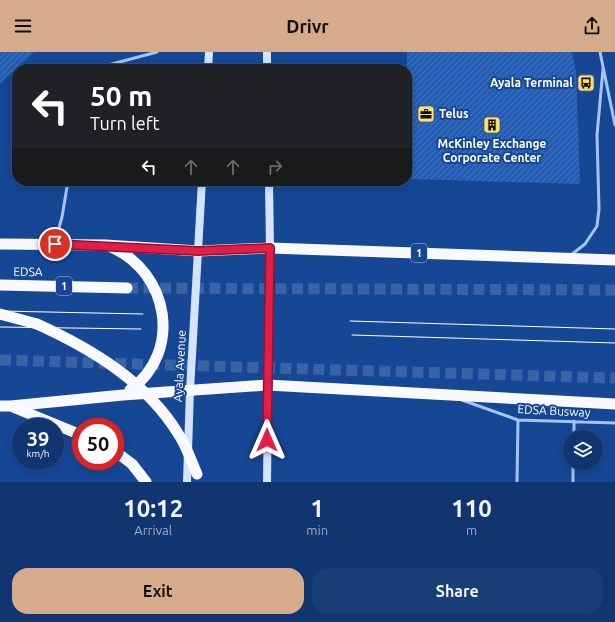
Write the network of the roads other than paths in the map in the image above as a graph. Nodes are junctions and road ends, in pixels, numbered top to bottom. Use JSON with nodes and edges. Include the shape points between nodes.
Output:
{"nodes":[{"id":1,"x":157,"y":52,"type":"edge"},
{"id":2,"x":210,"y":52,"type":"edge"},
{"id":3,"x":267,"y":52,"type":"edge"},
{"id":4,"x":600,"y":52,"type":"edge"},
{"id":5,"x":111,"y":64,"type":"edge"},
{"id":6,"x":209,"y":64,"type":"edge"},
{"id":7,"x":267,"y":64,"type":"edge"},
{"id":8,"x":603,"y":69,"type":"junction"},
{"id":9,"x":615,"y":125,"type":"edge"},
{"id":10,"x":67,"y":186,"type":"edge"},
{"id":11,"x":202,"y":186,"type":"edge"},
{"id":12,"x":269,"y":186,"type":"edge"},
{"id":13,"x":0,"y":244,"type":"edge"},
{"id":14,"x":55,"y":244,"type":"junction"},
{"id":15,"x":105,"y":245,"type":"junction"},
{"id":16,"x":270,"y":248,"type":"junction"},
{"id":17,"x":198,"y":251,"type":"junction"},
{"id":18,"x":568,"y":258,"type":"junction"},
{"id":19,"x":615,"y":260,"type":"edge"},
{"id":20,"x":0,"y":285,"type":"edge"},
{"id":21,"x":127,"y":288,"type":"tunnel mouth"},
{"id":22,"x":0,"y":314,"type":"edge"},
{"id":23,"x":267,"y":385,"type":"junction"},
{"id":24,"x":190,"y":390,"type":"junction"},
{"id":25,"x":123,"y":395,"type":"junction"},
{"id":26,"x":448,"y":395,"type":"junction"},
{"id":27,"x":615,"y":404,"type":"edge"},
{"id":28,"x":6,"y":406,"type":"edge"},
{"id":29,"x":518,"y":420,"type":"junction"},
{"id":30,"x":574,"y":421,"type":"junction"},
{"id":31,"x":615,"y":422,"type":"edge"},
{"id":32,"x":574,"y":430,"type":"edge"},
{"id":33,"x":72,"y":432,"type":"edge"},
{"id":34,"x":124,"y":458,"type":"edge"},
{"id":35,"x":573,"y":470,"type":"edge"},
{"id":36,"x":146,"y":482,"type":"edge"},
{"id":37,"x":187,"y":482,"type":"edge"},
{"id":38,"x":200,"y":482,"type":"edge"},
{"id":39,"x":267,"y":482,"type":"edge"},
{"id":40,"x":517,"y":482,"type":"edge"},
{"id":41,"x":573,"y":482,"type":"edge"}],
"edges":[{"from":1,"to":5,"type":"lane"},
{"from":2,"to":6,"type":"main road"},
{"from":3,"to":7,"type":"main road"},
{"from":4,"to":8,"type":"lane"},
{"from":8,"to":9,"type":"lane"},
{"from":8,"to":18,"type":"lane","via":[[597,135],[597,226],[585,244]]},
{"from":10,"to":14,"type":"lane"},
{"from":11,"to":17,"type":"main road","name":"Ayala Avenue"},
{"from":12,"to":16,"type":"main road"},
{"from":13,"to":14,"type":"highway","number":"1"},
{"from":14,"to":15,"type":"highway","number":"1"},
{"from":15,"to":17,"type":"highway","number":"1"},
{"from":15,"to":25,"type":"highway","via":[[133,260],[144,272],[153,284],[163,315],[162,338],[155,361],[136,386]]},
{"from":16,"to":17,"type":"highway","number":"1"},
{"from":16,"to":18,"type":"highway","number":"1"},
{"from":16,"to":23,"type":"main road"},
{"from":17,"to":24,"type":"main road","name":"Ayala Avenue"},
{"from":18,"to":19,"type":"highway","number":"1"},
{"from":20,"to":21,"type":"highway","name":"EDSA","number":"1"},
{"from":22,"to":38,"type":"highway","bridge":true,"via":[[37,324],[68,337],[124,373],[168,417],[180,436]]},
{"from":23,"to":24,"type":"highway"},
{"from":23,"to":26,"type":"highway"},
{"from":23,"to":39,"type":"main road"},
{"from":24,"to":25,"type":"highway"},
{"from":24,"to":37,"type":"main road","name":"Ayala Avenue"},
{"from":25,"to":28,"type":"highway"},
{"from":26,"to":27,"type":"highway"},
{"from":26,"to":29,"type":"lane","name":"EDSA Busway"},
{"from":28,"to":33,"type":"highway"},
{"from":29,"to":30,"type":"lane","name":"EDSA Busway"},
{"from":29,"to":40,"type":"lane"},
{"from":30,"to":31,"type":"lane","name":"EDSA Busway"},
{"from":30,"to":32,"type":"lane"},
{"from":34,"to":36,"type":"highway"},
{"from":35,"to":41,"type":"lane"}]}
